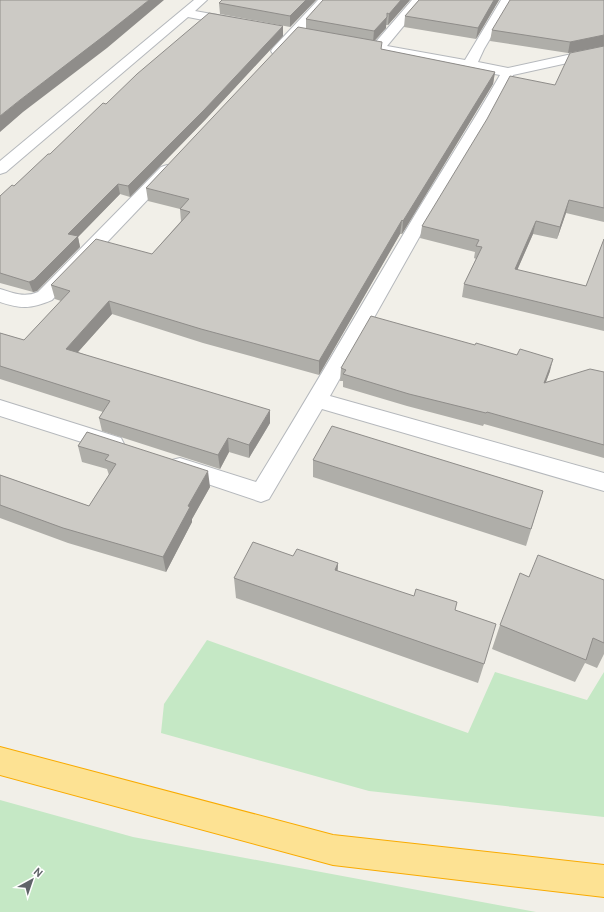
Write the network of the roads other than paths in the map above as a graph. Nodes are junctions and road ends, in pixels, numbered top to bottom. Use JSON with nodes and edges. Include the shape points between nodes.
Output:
{"nodes":[{"id":1,"x":201,"y":0,"type":"edge"},
{"id":2,"x":325,"y":0,"type":"edge"},
{"id":3,"x":419,"y":0,"type":"edge"},
{"id":4,"x":507,"y":0,"type":"edge"},
{"id":5,"x":185,"y":13,"type":"junction"},
{"id":6,"x":248,"y":24,"type":"edge"},
{"id":7,"x":279,"y":30,"type":"edge"},
{"id":8,"x":302,"y":35,"type":"junction"},
{"id":9,"x":347,"y":43,"type":"edge"},
{"id":10,"x":377,"y":49,"type":"junction"},
{"id":11,"x":604,"y":51,"type":"edge"},
{"id":12,"x":571,"y":58,"type":"junction"},
{"id":13,"x":268,"y":62,"type":"edge"},
{"id":14,"x":604,"y":64,"type":"edge"},
{"id":15,"x":469,"y":66,"type":"junction"},
{"id":16,"x":508,"y":72,"type":"junction"},
{"id":17,"x":178,"y":159,"type":"edge"},
{"id":18,"x":0,"y":169,"type":"edge"},
{"id":19,"x":0,"y":296,"type":"edge"},
{"id":20,"x":317,"y":400,"type":"junction"},
{"id":21,"x":0,"y":408,"type":"edge"},
{"id":22,"x":127,"y":449,"type":"edge"},
{"id":23,"x":164,"y":461,"type":"edge"},
{"id":24,"x":604,"y":482,"type":"edge"},
{"id":25,"x":0,"y":761,"type":"edge"},
{"id":26,"x":604,"y":881,"type":"edge"}],
"edges":[{"from":1,"to":5,"type":"street"},
{"from":2,"to":8,"type":"street","via":[[298,28]]},
{"from":3,"to":10,"type":"street"},
{"from":4,"to":15,"type":"street"},
{"from":5,"to":6,"type":"street"},
{"from":5,"to":18,"type":"street"},
{"from":7,"to":8,"type":"street"},
{"from":8,"to":13,"type":"street"},
{"from":9,"to":10,"type":"street"},
{"from":10,"to":15,"type":"street"},
{"from":11,"to":12,"type":"street"},
{"from":12,"to":14,"type":"street"},
{"from":12,"to":16,"type":"street"},
{"from":15,"to":16,"type":"street"},
{"from":16,"to":20,"type":"street"},
{"from":17,"to":19,"type":"street","via":[[45,296],[22,302]]},
{"from":20,"to":23,"type":"street","via":[[261,493]]},
{"from":20,"to":24,"type":"street"},
{"from":21,"to":22,"type":"street"},
{"from":25,"to":26,"type":"highway","via":[[333,850]]}]}
